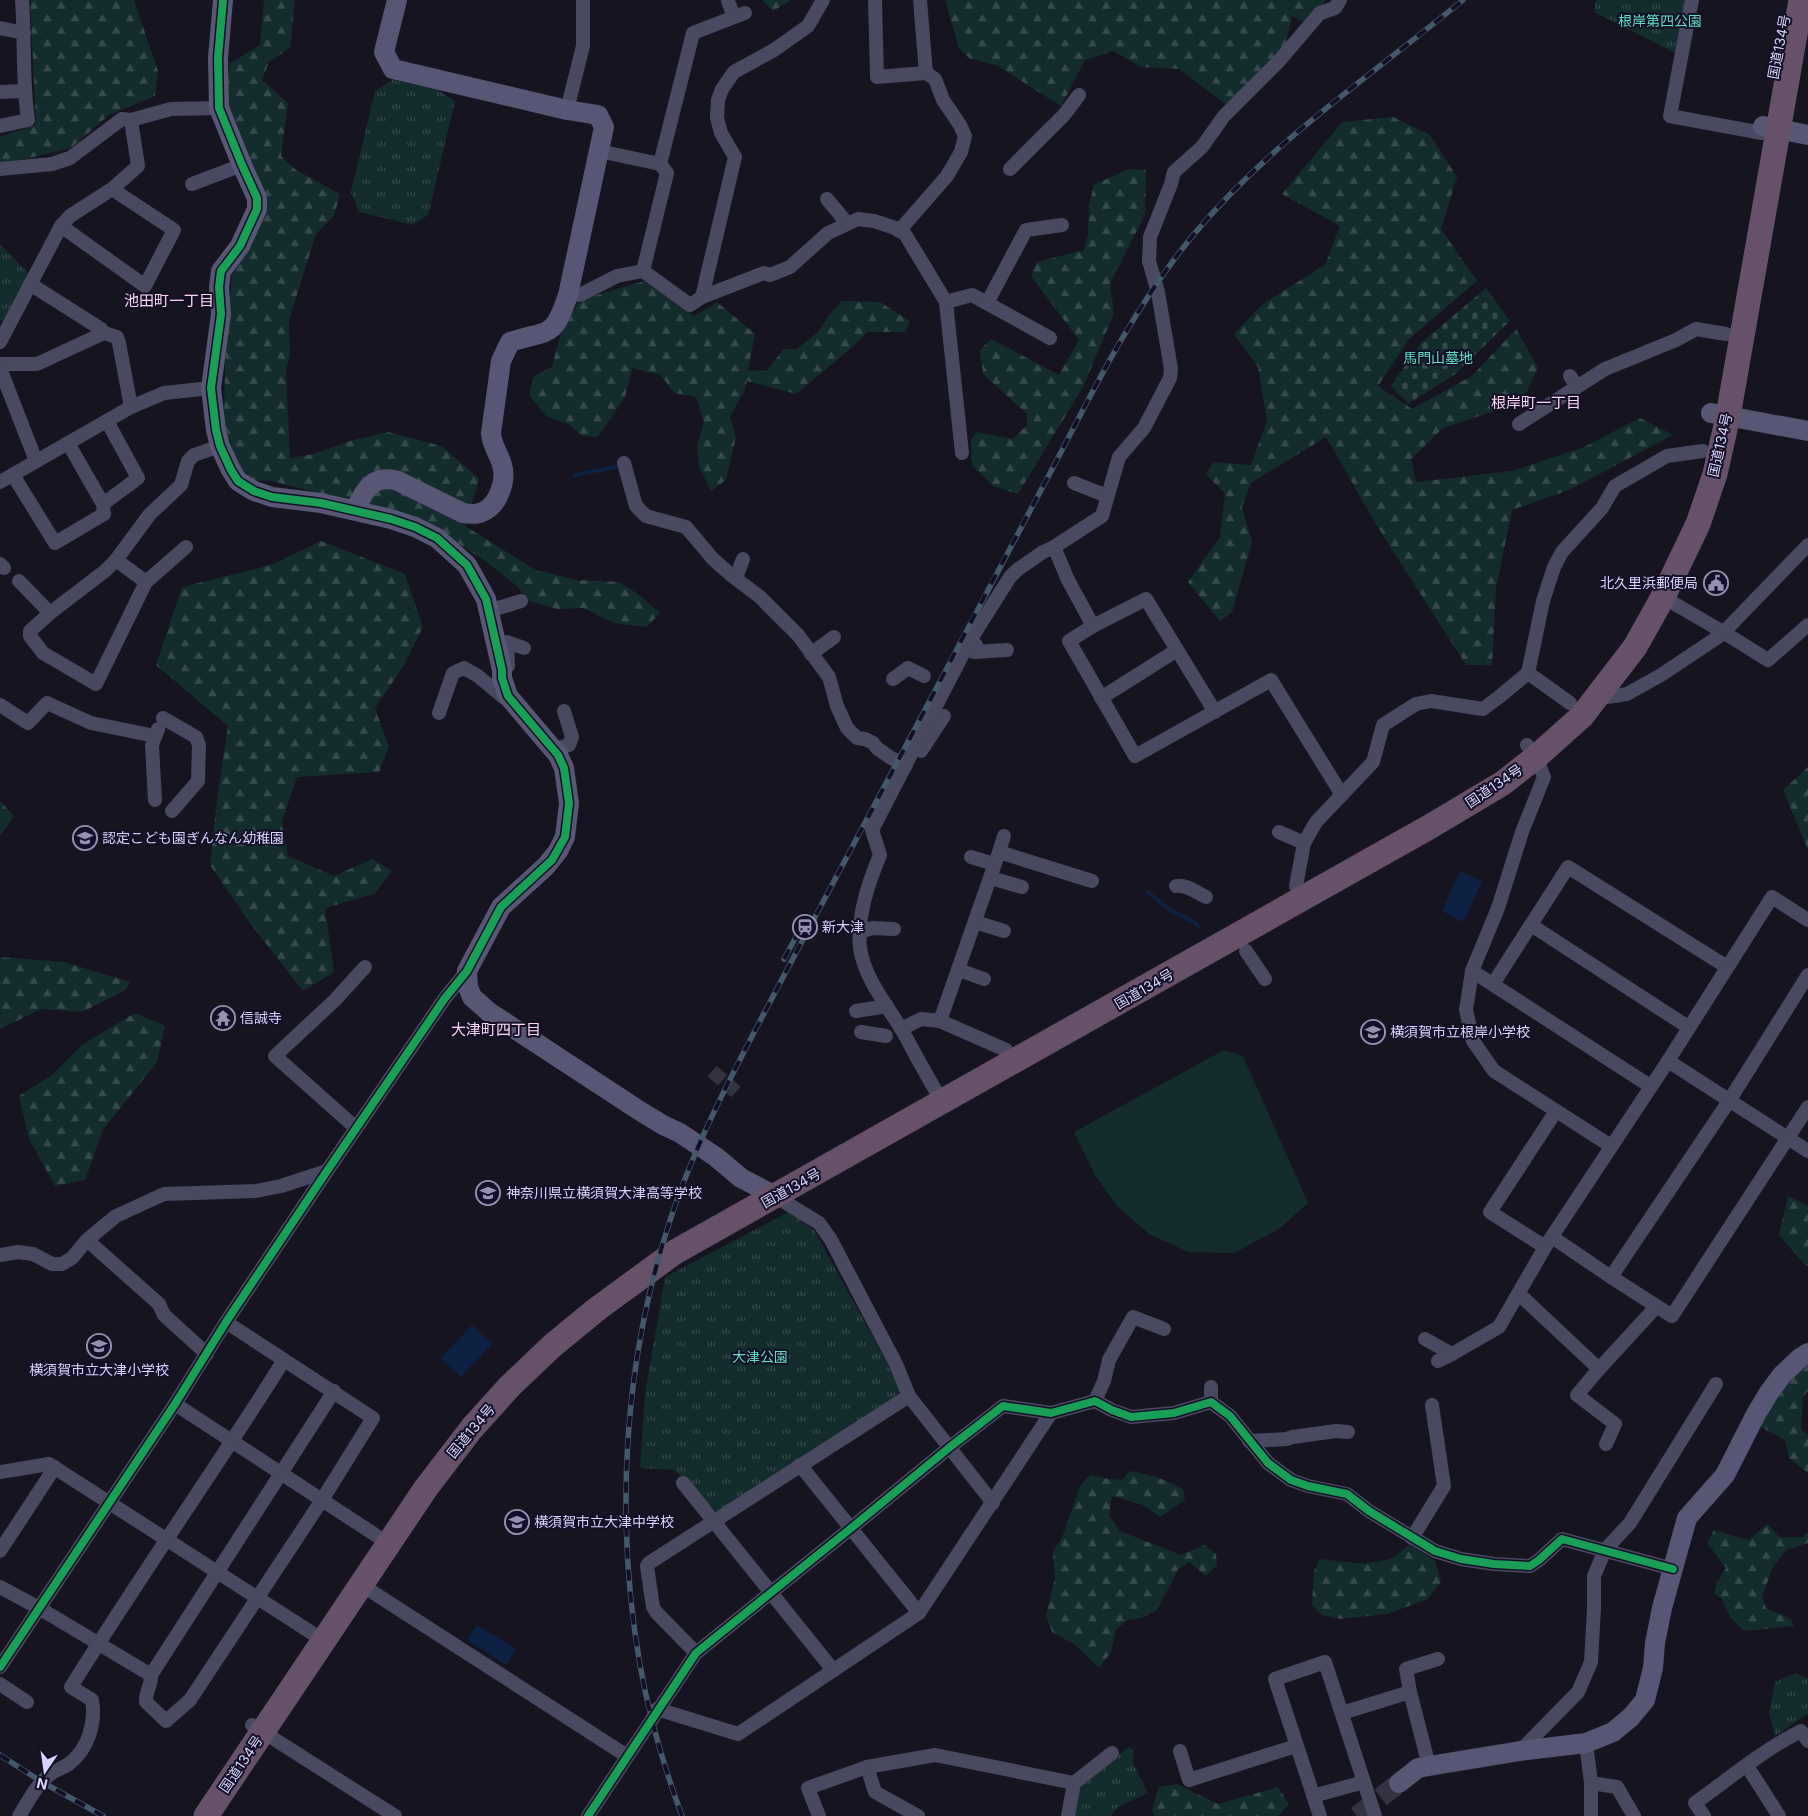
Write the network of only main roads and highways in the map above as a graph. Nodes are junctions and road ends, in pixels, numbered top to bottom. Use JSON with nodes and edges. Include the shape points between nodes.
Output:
{"nodes":[{"id":1,"x":1788,"y":0,"type":"edge"},
{"id":2,"x":1802,"y":0,"type":"edge"},
{"id":3,"x":1768,"y":130,"type":"junction"},
{"id":4,"x":1719,"y":414,"type":"junction"},
{"id":5,"x":1582,"y":701,"type":"junction"},
{"id":6,"x":1531,"y":751,"type":"junction"},
{"id":7,"x":769,"y":1193,"type":"junction"},
{"id":8,"x":258,"y":1728,"type":"junction"},
{"id":9,"x":189,"y":1816,"type":"edge"},
{"id":10,"x":206,"y":1816,"type":"edge"}],
"edges":[{"from":1,"to":3,"type":"highway","name":"国道134号"},
{"from":2,"to":3,"type":"highway","name":"国道134号"},
{"from":3,"to":4,"type":"highway","name":"国道134号"},
{"from":3,"to":4,"type":"highway","name":"国道134号","via":[[1726,334]]},
{"from":4,"to":5,"type":"highway","name":"国道134号","via":[[1703,451],[1684,519],[1653,589]]},
{"from":4,"to":5,"type":"highway","name":"国道134号","via":[[1715,474],[1698,524],[1635,647]]},
{"from":5,"to":6,"type":"highway","name":"国道134号"},
{"from":6,"to":7,"type":"highway","name":"国道134号","via":[[1006,1050]]},
{"from":6,"to":7,"type":"highway","name":"国道134号","via":[[1503,783],[1432,826]]},
{"from":7,"to":8,"type":"highway","name":"国道134号","via":[[675,1252],[597,1309],[510,1386],[472,1428],[426,1488]]},
{"from":7,"to":8,"type":"highway","name":"国道134号","via":[[668,1240],[590,1297],[501,1377],[414,1481],[312,1633]]},
{"from":8,"to":9,"type":"highway","name":"国道134号"},
{"from":8,"to":10,"type":"highway","name":"国道134号"}]}
